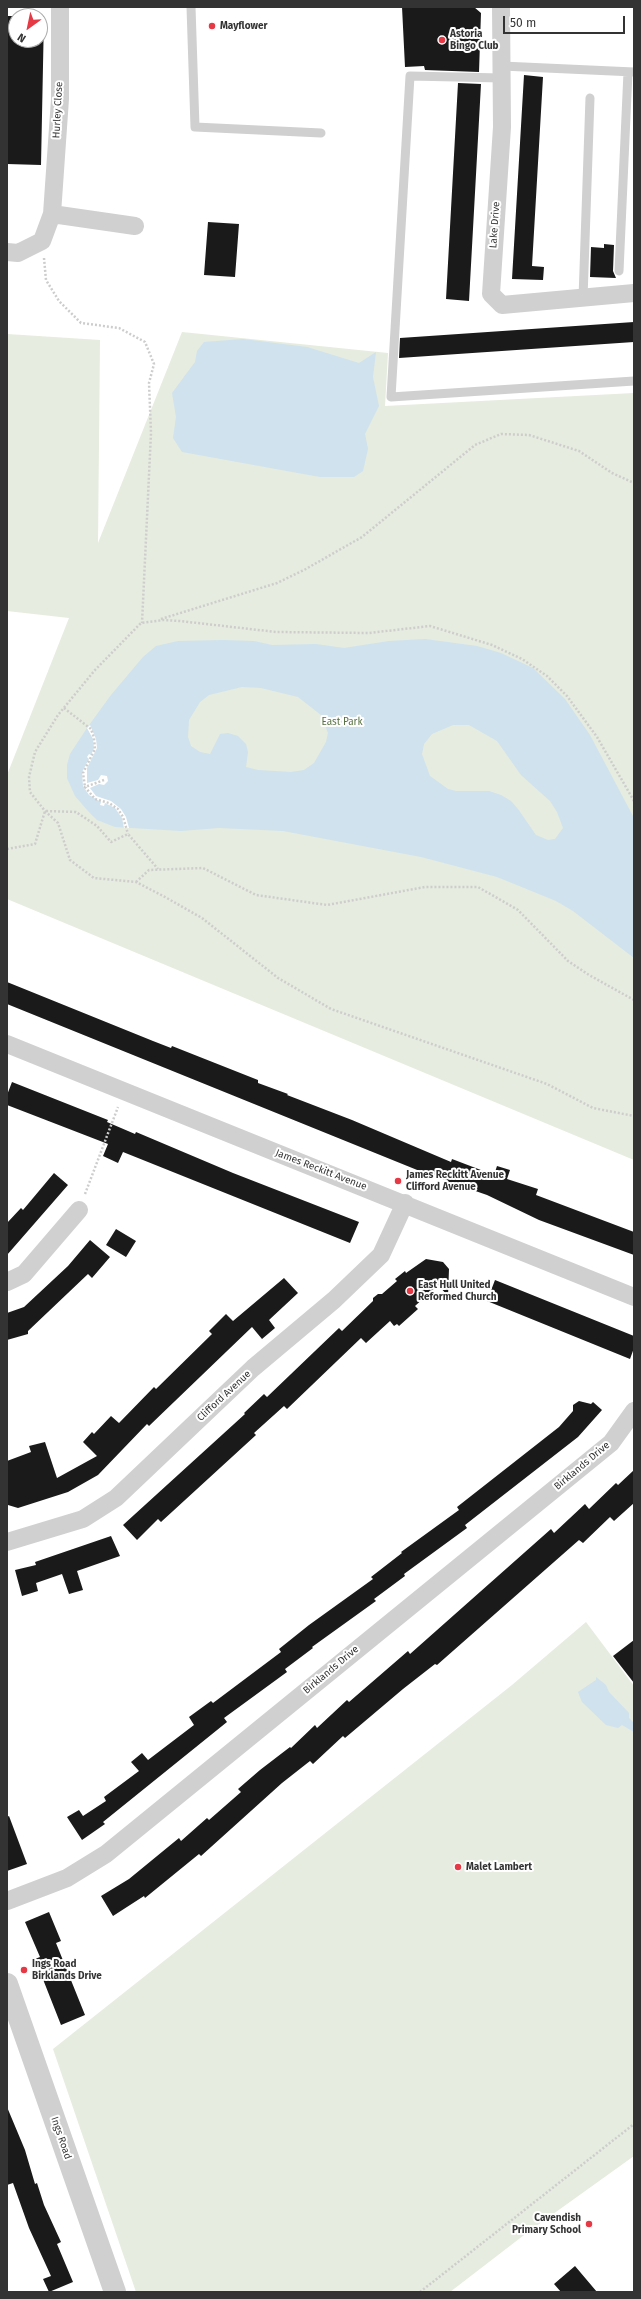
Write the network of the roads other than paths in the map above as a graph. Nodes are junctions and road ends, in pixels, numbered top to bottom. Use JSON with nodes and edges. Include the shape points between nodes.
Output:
{"nodes":[{"id":1,"x":60,"y":7,"type":"edge"},
{"id":2,"x":191,"y":7,"type":"edge"},
{"id":3,"x":501,"y":7,"type":"edge"},
{"id":4,"x":502,"y":72,"type":"junction"},
{"id":5,"x":631,"y":72,"type":"edge"},
{"id":6,"x":590,"y":98,"type":"dead end"},
{"id":7,"x":321,"y":133,"type":"dead end"},
{"id":8,"x":52,"y":214,"type":"junction"},
{"id":9,"x":135,"y":226,"type":"dead end"},
{"id":10,"x":7,"y":252,"type":"edge"},
{"id":11,"x":620,"y":271,"type":"dead end"},
{"id":12,"x":634,"y":293,"type":"edge"},
{"id":13,"x":583,"y":298,"type":"junction"},
{"id":14,"x":634,"y":381,"type":"edge"},
{"id":15,"x":7,"y":1044,"type":"edge"},
{"id":16,"x":405,"y":1203,"type":"junction"},
{"id":17,"x":79,"y":1210,"type":"road end"},
{"id":18,"x":7,"y":1282,"type":"edge"},
{"id":19,"x":634,"y":1297,"type":"edge"},
{"id":20,"x":634,"y":1411,"type":"edge"},
{"id":21,"x":7,"y":1542,"type":"edge"},
{"id":22,"x":7,"y":1901,"type":"edge"},
{"id":23,"x":7,"y":1984,"type":"edge"},
{"id":24,"x":115,"y":2292,"type":"edge"}],
"edges":[{"from":1,"to":8,"type":"street","name":"Hurley Close","via":[[60,100]]},
{"from":2,"to":7,"type":"lane","via":[[195,127]]},
{"from":3,"to":4,"type":"street","name":"Lake Drive"},
{"from":4,"to":5,"type":"lane"},
{"from":4,"to":13,"type":"street","name":"Lake Drive","via":[[502,127],[491,294],[502,305]]},
{"from":4,"to":14,"type":"lane","via":[[410,76],[391,397]]},
{"from":5,"to":11,"type":"lane"},
{"from":6,"to":13,"type":"lane"},
{"from":8,"to":9,"type":"street"},
{"from":8,"to":10,"type":"street","name":"Hurley Close","via":[[42,241],[18,252]]},
{"from":12,"to":13,"type":"street","name":"Lake Drive"},
{"from":15,"to":16,"type":"street","name":"James Reckitt Avenue"},
{"from":16,"to":19,"type":"street","name":"James Reckitt Avenue"},
{"from":16,"to":21,"type":"street","name":"Clifford Avenue","via":[[381,1255],[334,1300],[253,1368],[116,1498],[83,1519]]},
{"from":17,"to":18,"type":"street","via":[[24,1274]]},
{"from":20,"to":22,"type":"street","name":"Birklands Drive","via":[[611,1443],[106,1854],[67,1878]]},
{"from":23,"to":24,"type":"street","name":"Ings Road"}]}
